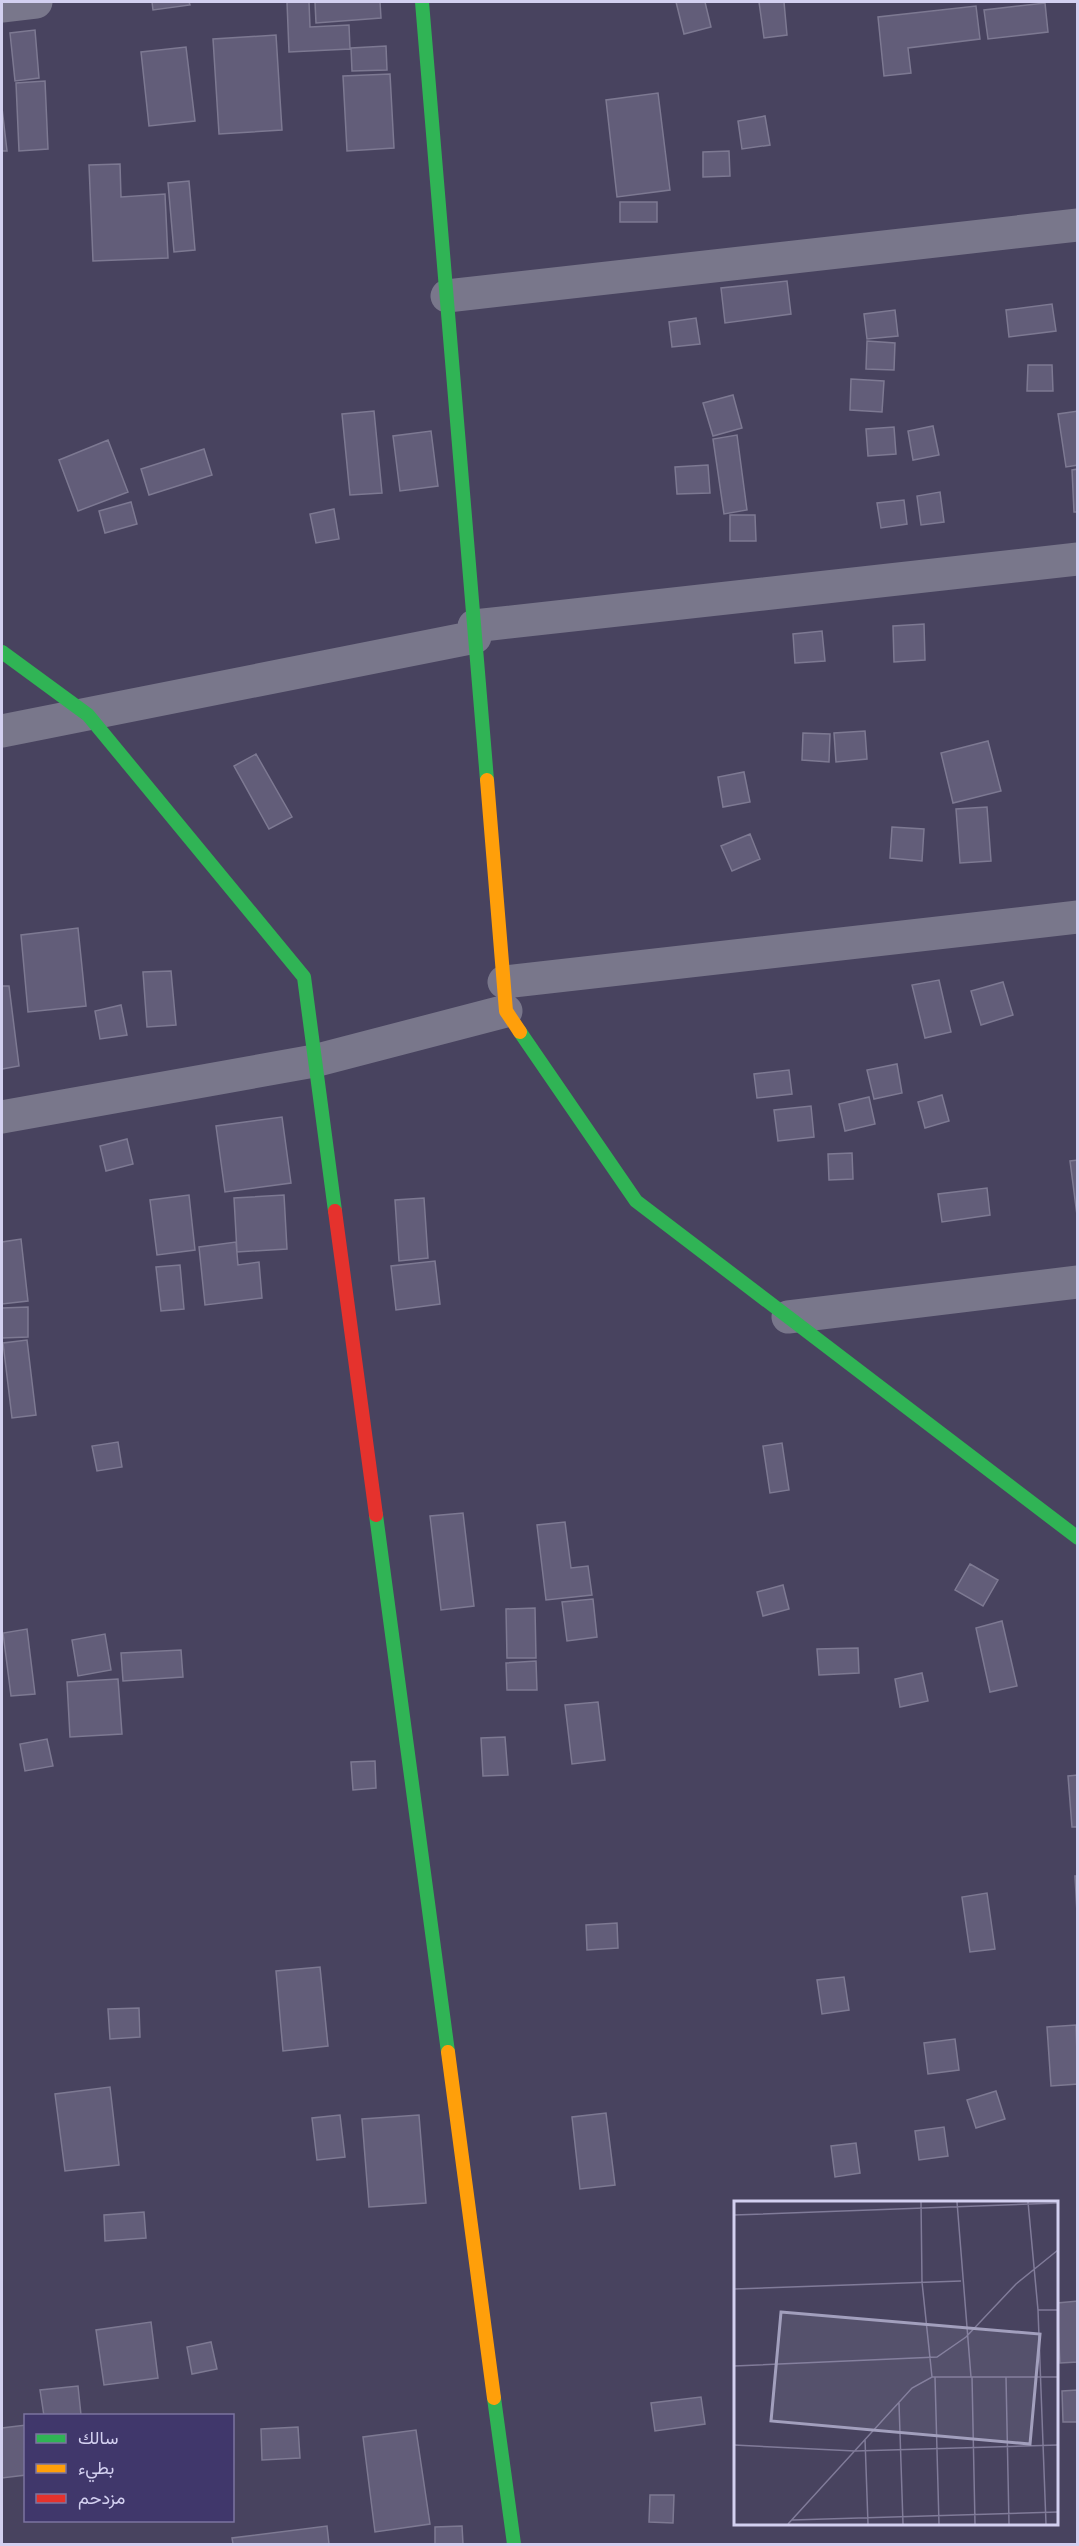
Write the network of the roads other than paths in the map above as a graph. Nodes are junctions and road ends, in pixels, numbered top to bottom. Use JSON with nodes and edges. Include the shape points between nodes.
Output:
{"nodes":[{"id":1,"x":36,"y":2,"type":"edge"},
{"id":2,"x":422,"y":2,"type":"edge"},
{"id":3,"x":2,"y":6,"type":"edge"},
{"id":4,"x":1077,"y":225,"type":"edge"},
{"id":5,"x":447,"y":296,"type":"junction"},
{"id":6,"x":1077,"y":559,"type":"edge"},
{"id":7,"x":475,"y":632,"type":"junction"},
{"id":8,"x":2,"y":652,"type":"edge"},
{"id":9,"x":88,"y":715,"type":"junction"},
{"id":10,"x":2,"y":731,"type":"edge"},
{"id":11,"x":1077,"y":917,"type":"edge"},
{"id":12,"x":505,"y":996,"type":"junction"},
{"id":13,"x":314,"y":1061,"type":"junction"},
{"id":14,"x":2,"y":1117,"type":"edge"},
{"id":15,"x":1077,"y":1282,"type":"edge"},
{"id":16,"x":788,"y":1317,"type":"junction"},
{"id":17,"x":1077,"y":1538,"type":"edge"},
{"id":18,"x":514,"y":2544,"type":"edge"}],
"edges":[{"from":1,"to":3,"type":"street"},
{"from":2,"to":5,"type":"street"},
{"from":4,"to":5,"type":"street"},
{"from":5,"to":7,"type":"street"},
{"from":6,"to":7,"type":"street"},
{"from":7,"to":9,"type":"street"},
{"from":7,"to":12,"type":"street"},
{"from":8,"to":9,"type":"street"},
{"from":9,"to":10,"type":"street"},
{"from":9,"to":13,"type":"street","via":[[304,977]]},
{"from":11,"to":12,"type":"street"},
{"from":12,"to":13,"type":"street"},
{"from":12,"to":16,"type":"street","via":[[636,1201]]},
{"from":13,"to":14,"type":"street"},
{"from":13,"to":18,"type":"street"},
{"from":15,"to":16,"type":"street"},
{"from":16,"to":17,"type":"street"}]}
